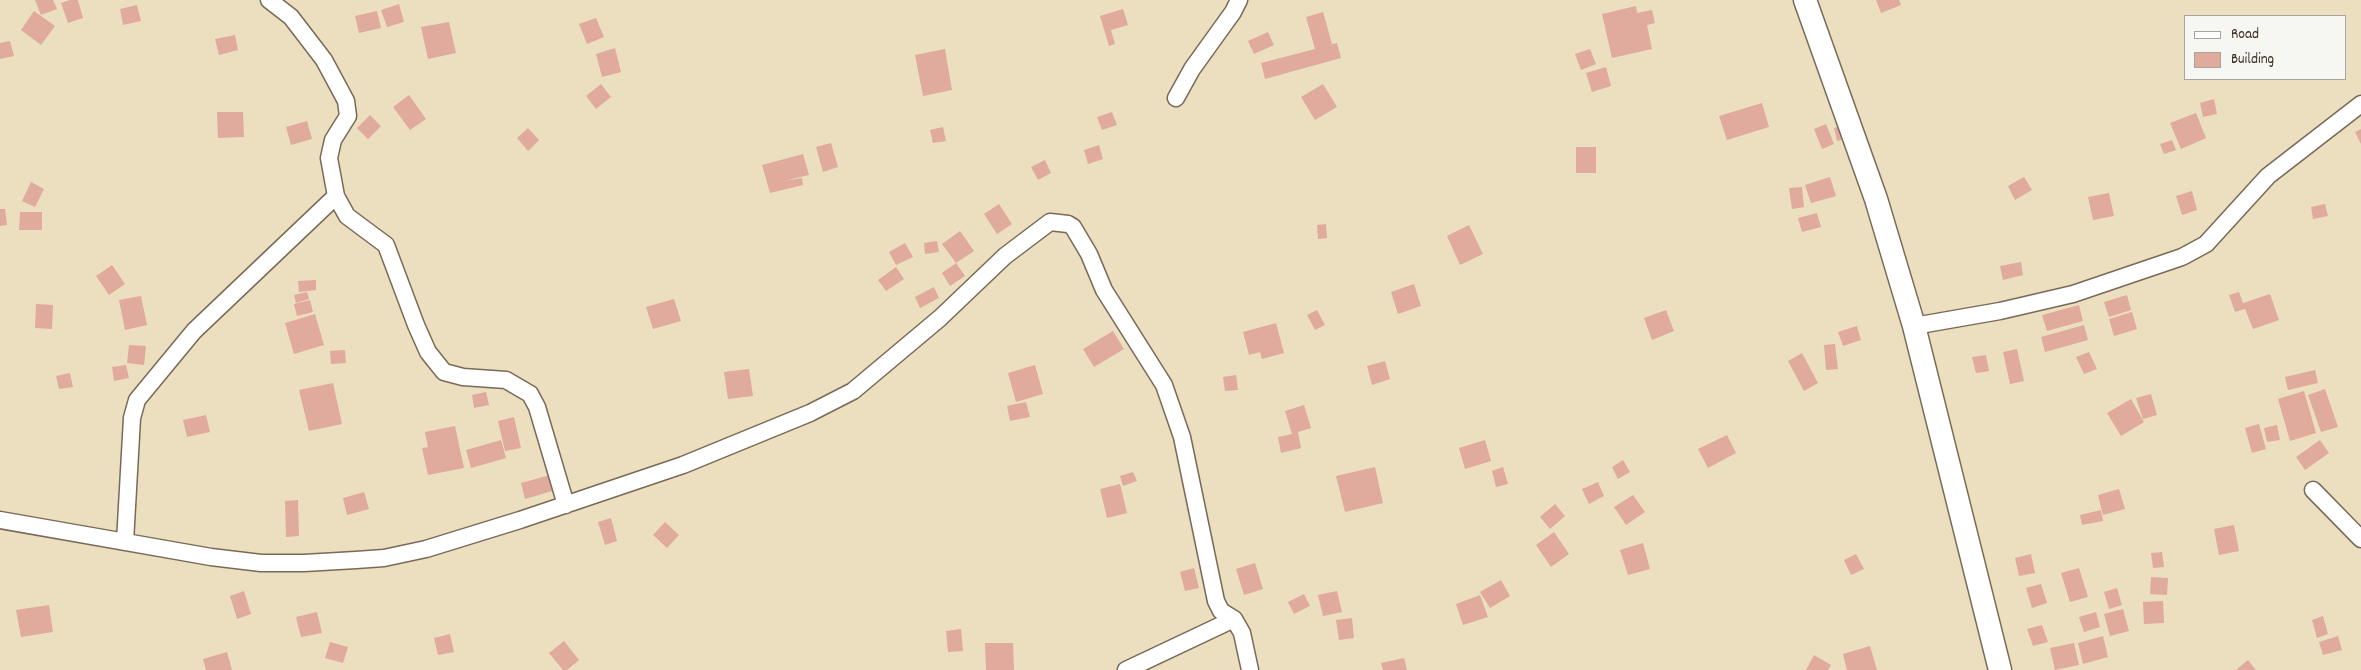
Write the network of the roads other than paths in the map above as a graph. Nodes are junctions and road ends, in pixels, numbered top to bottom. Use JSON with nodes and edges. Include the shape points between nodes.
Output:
{"nodes":[{"id":1,"x":269,"y":0,"type":"edge"},
{"id":2,"x":1239,"y":0,"type":"edge"},
{"id":3,"x":1805,"y":0,"type":"edge"},
{"id":4,"x":1176,"y":98,"type":"dead end"},
{"id":5,"x":2361,"y":104,"type":"edge"},
{"id":6,"x":336,"y":196,"type":"junction"},
{"id":7,"x":1914,"y":326,"type":"junction"},
{"id":8,"x":2313,"y":490,"type":"dead end"},
{"id":9,"x":566,"y":504,"type":"junction"},
{"id":10,"x":0,"y":520,"type":"edge"},
{"id":11,"x":2361,"y":539,"type":"edge"},
{"id":12,"x":125,"y":542,"type":"junction"},
{"id":13,"x":1234,"y":619,"type":"junction"},
{"id":14,"x":1126,"y":670,"type":"edge"},
{"id":15,"x":1250,"y":670,"type":"edge"},
{"id":16,"x":2000,"y":670,"type":"edge"}],
"edges":[{"from":1,"to":6,"type":"street","via":[[291,17],[324,60],[346,101],[348,116],[333,140],[329,158]]},
{"from":2,"to":4,"type":"street"},
{"from":3,"to":7,"type":"main road","via":[[1870,181]]},
{"from":5,"to":7,"type":"street","via":[[2268,176],[2226,225],[2206,244],[2182,258],[2073,294],[2000,312]]},
{"from":6,"to":9,"type":"street","via":[[347,216],[386,245],[428,352],[444,372],[463,377],[506,380],[530,394],[537,407]]},
{"from":6,"to":12,"type":"street","via":[[194,331],[137,400],[132,418]]},
{"from":7,"to":16,"type":"main road"},
{"from":8,"to":11,"type":"street"},
{"from":9,"to":12,"type":"street","via":[[426,549],[365,559],[304,564],[261,563]]},
{"from":9,"to":13,"type":"street","via":[[737,444],[810,414],[853,391],[940,318],[1012,250],[1050,222],[1068,224],[1089,254],[1104,290],[1164,385],[1182,437],[1216,602],[1221,611]]},
{"from":10,"to":12,"type":"street"},
{"from":13,"to":14,"type":"street"},
{"from":13,"to":15,"type":"street","via":[[1242,633]]}]}
